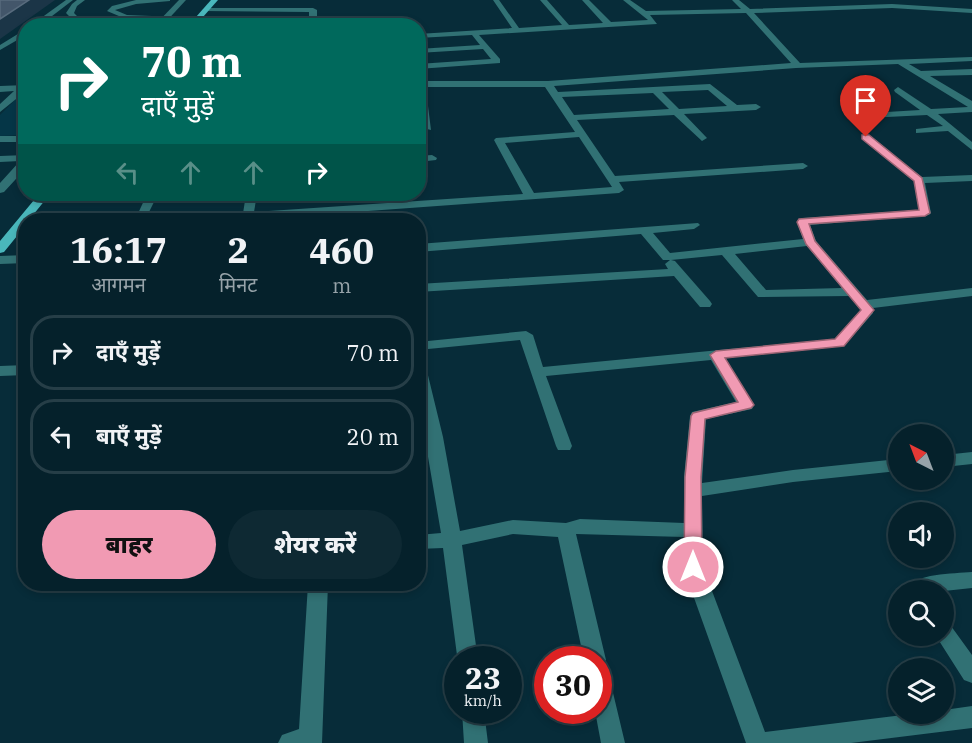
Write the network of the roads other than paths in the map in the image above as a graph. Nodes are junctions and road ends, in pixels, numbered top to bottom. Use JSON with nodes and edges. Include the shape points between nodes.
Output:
{"nodes":[{"id":1,"x":70,"y":0,"type":"edge"},
{"id":2,"x":82,"y":0,"type":"edge"},
{"id":3,"x":167,"y":0,"type":"edge"},
{"id":4,"x":183,"y":0,"type":"edge"},
{"id":5,"x":215,"y":0,"type":"edge"},
{"id":6,"x":276,"y":0,"type":"edge"},
{"id":7,"x":319,"y":0,"type":"edge"},
{"id":8,"x":496,"y":0,"type":"edge"},
{"id":9,"x":543,"y":0,"type":"edge"},
{"id":10,"x":585,"y":0,"type":"edge"},
{"id":11,"x":626,"y":0,"type":"edge"},
{"id":12,"x":735,"y":0,"type":"edge"},
{"id":13,"x":839,"y":0,"type":"edge"},
{"id":14,"x":881,"y":0,"type":"edge"},
{"id":15,"x":205,"y":6,"type":"edge"},
{"id":16,"x":673,"y":6,"type":"dead end"},
{"id":17,"x":892,"y":6,"type":"junction"},
{"id":18,"x":160,"y":7,"type":"junction"},
{"id":19,"x":177,"y":7,"type":"junction"},
{"id":20,"x":851,"y":8,"type":"junction"},
{"id":21,"x":268,"y":10,"type":"junction"},
{"id":22,"x":313,"y":10,"type":"junction"},
{"id":23,"x":748,"y":11,"type":"junction"},
{"id":24,"x":972,"y":11,"type":"edge"},
{"id":25,"x":680,"y":12,"type":"junction"},
{"id":26,"x":644,"y":13,"type":"junction"},
{"id":27,"x":44,"y":18,"type":"edge"},
{"id":28,"x":75,"y":18,"type":"edge"},
{"id":29,"x":149,"y":18,"type":"joint"},
{"id":30,"x":165,"y":18,"type":"edge"},
{"id":31,"x":192,"y":18,"type":"edge"},
{"id":32,"x":313,"y":18,"type":"edge"},
{"id":33,"x":609,"y":25,"type":"junction"},
{"id":34,"x":568,"y":28,"type":"junction"},
{"id":35,"x":518,"y":31,"type":"junction"},
{"id":36,"x":475,"y":34,"type":"junction"},
{"id":37,"x":18,"y":36,"type":"edge"},
{"id":38,"x":426,"y":36,"type":"edge"},
{"id":39,"x":485,"y":47,"type":"junction"},
{"id":40,"x":0,"y":48,"type":"edge"},
{"id":41,"x":426,"y":51,"type":"edge"},
{"id":42,"x":972,"y":58,"type":"edge"},
{"id":43,"x":898,"y":61,"type":"junction"},
{"id":44,"x":459,"y":64,"type":"junction"},
{"id":45,"x":804,"y":65,"type":"junction"},
{"id":46,"x":426,"y":66,"type":"edge"},
{"id":47,"x":972,"y":72,"type":"edge"},
{"id":48,"x":920,"y":74,"type":"junction"},
{"id":49,"x":0,"y":82,"type":"edge"},
{"id":50,"x":426,"y":84,"type":"edge"},
{"id":51,"x":469,"y":84,"type":"junction"},
{"id":52,"x":548,"y":84,"type":"junction"},
{"id":53,"x":18,"y":85,"type":"edge"},
{"id":54,"x":18,"y":87,"type":"edge"},
{"id":55,"x":0,"y":88,"type":"edge"},
{"id":56,"x":654,"y":90,"type":"junction"},
{"id":57,"x":898,"y":90,"type":"dead end"},
{"id":58,"x":18,"y":92,"type":"edge"},
{"id":59,"x":555,"y":95,"type":"junction"},
{"id":60,"x":756,"y":107,"type":"dead end"},
{"id":61,"x":735,"y":108,"type":"junction"},
{"id":62,"x":969,"y":108,"type":"edge"},
{"id":63,"x":0,"y":109,"type":"edge"},
{"id":64,"x":926,"y":111,"type":"junction"},
{"id":65,"x":675,"y":112,"type":"junction"},
{"id":66,"x":426,"y":116,"type":"edge"},
{"id":67,"x":870,"y":116,"type":"dead end"},
{"id":68,"x":571,"y":118,"type":"junction"},
{"id":69,"x":948,"y":126,"type":"junction"},
{"id":70,"x":428,"y":128,"type":"dead end"},
{"id":71,"x":919,"y":131,"type":"dead end"},
{"id":72,"x":582,"y":134,"type":"junction"},
{"id":73,"x":866,"y":137,"type":"dead end"},
{"id":74,"x":702,"y":138,"type":"dead end"},
{"id":75,"x":0,"y":139,"type":"edge"},
{"id":76,"x":18,"y":139,"type":"edge"},
{"id":77,"x":972,"y":147,"type":"edge"},
{"id":78,"x":426,"y":158,"type":"edge"},
{"id":79,"x":432,"y":158,"type":"dead end"},
{"id":80,"x":0,"y":159,"type":"edge"},
{"id":81,"x":18,"y":159,"type":"edge"},
{"id":82,"x":803,"y":166,"type":"dead end"},
{"id":83,"x":18,"y":169,"type":"edge"},
{"id":84,"x":972,"y":178,"type":"edge"},
{"id":85,"x":614,"y":179,"type":"junction"},
{"id":86,"x":919,"y":180,"type":"junction"},
{"id":87,"x":0,"y":190,"type":"edge"},
{"id":88,"x":530,"y":197,"type":"junction"},
{"id":89,"x":25,"y":201,"type":"edge"},
{"id":90,"x":38,"y":201,"type":"edge"},
{"id":91,"x":399,"y":206,"type":"junction"},
{"id":92,"x":29,"y":213,"type":"edge"},
{"id":93,"x":311,"y":213,"type":"edge"},
{"id":94,"x":400,"y":213,"type":"edge"},
{"id":95,"x":694,"y":225,"type":"dead end"},
{"id":96,"x":18,"y":226,"type":"edge"},
{"id":97,"x":644,"y":230,"type":"junction"},
{"id":98,"x":0,"y":232,"type":"edge"},
{"id":99,"x":810,"y":242,"type":"junction"},
{"id":100,"x":426,"y":247,"type":"edge"},
{"id":101,"x":0,"y":249,"type":"edge"},
{"id":102,"x":725,"y":250,"type":"junction"},
{"id":103,"x":667,"y":256,"type":"junction"},
{"id":104,"x":18,"y":259,"type":"edge"},
{"id":105,"x":0,"y":260,"type":"edge"},
{"id":106,"x":675,"y":272,"type":"junction"},
{"id":107,"x":426,"y":288,"type":"edge"},
{"id":108,"x":852,"y":292,"type":"junction"},
{"id":109,"x":972,"y":292,"type":"edge"},
{"id":110,"x":705,"y":304,"type":"dead end"},
{"id":111,"x":863,"y":304,"type":"junction"},
{"id":112,"x":426,"y":345,"type":"edge"},
{"id":113,"x":716,"y":355,"type":"junction"},
{"id":114,"x":18,"y":370,"type":"edge"},
{"id":115,"x":0,"y":371,"type":"edge"},
{"id":116,"x":537,"y":372,"type":"junction"},
{"id":117,"x":426,"y":394,"type":"edge"},
{"id":118,"x":564,"y":446,"type":"dead end"},
{"id":119,"x":972,"y":458,"type":"edge"},
{"id":120,"x":954,"y":460,"type":"edge"},
{"id":121,"x":888,"y":466,"type":"edge"},
{"id":122,"x":693,"y":491,"type":"junction"},
{"id":123,"x":566,"y":530,"type":"junction"},
{"id":124,"x":693,"y":530,"type":"junction"},
{"id":125,"x":452,"y":540,"type":"junction"},
{"id":126,"x":426,"y":542,"type":"edge"},
{"id":127,"x":972,"y":580,"type":"edge"},
{"id":128,"x":954,"y":582,"type":"edge"},
{"id":129,"x":317,"y":591,"type":"edge"},
{"id":130,"x":465,"y":646,"type":"edge"},
{"id":131,"x":592,"y":646,"type":"edge"},
{"id":132,"x":954,"y":646,"type":"edge"},
{"id":133,"x":972,"y":673,"type":"edge"},
{"id":134,"x":972,"y":717,"type":"edge"},
{"id":135,"x":474,"y":724,"type":"edge"},
{"id":136,"x":609,"y":724,"type":"edge"},
{"id":137,"x":304,"y":741,"type":"edge"},
{"id":138,"x":476,"y":743,"type":"edge"},
{"id":139,"x":613,"y":743,"type":"edge"},
{"id":140,"x":758,"y":743,"type":"edge"},
{"id":141,"x":764,"y":743,"type":"edge"}],
"edges":[{"from":1,"to":27,"type":"street"},
{"from":2,"to":28,"type":"street","via":[[70,13]]},
{"from":3,"to":18,"type":"street"},
{"from":3,"to":29,"type":"street","via":[[136,2],[111,11],[126,17]]},
{"from":4,"to":19,"type":"street"},
{"from":5,"to":15,"type":"main road"},
{"from":6,"to":21,"type":"street"},
{"from":7,"to":22,"type":"street"},
{"from":8,"to":35,"type":"street"},
{"from":9,"to":34,"type":"street"},
{"from":10,"to":33,"type":"street"},
{"from":11,"to":26,"type":"street"},
{"from":12,"to":23,"type":"street"},
{"from":13,"to":20,"type":"street"},
{"from":14,"to":17,"type":"street"},
{"from":15,"to":21,"type":"street"},
{"from":15,"to":31,"type":"main road"},
{"from":16,"to":25,"type":"street"},
{"from":17,"to":20,"type":"street"},
{"from":17,"to":24,"type":"street"},
{"from":18,"to":19,"type":"street"},
{"from":18,"to":29,"type":"street"},
{"from":19,"to":30,"type":"street"},
{"from":20,"to":23,"type":"street"},
{"from":21,"to":22,"type":"street"},
{"from":22,"to":32,"type":"street"},
{"from":23,"to":25,"type":"street"},
{"from":23,"to":45,"type":"street","via":[[798,66]]},
{"from":25,"to":26,"type":"street"},
{"from":26,"to":33,"type":"street","via":[[654,22]]},
{"from":33,"to":34,"type":"street"},
{"from":34,"to":35,"type":"street"},
{"from":35,"to":36,"type":"street"},
{"from":36,"to":38,"type":"street"},
{"from":36,"to":39,"type":"street"},
{"from":37,"to":40,"type":"street"},
{"from":39,"to":41,"type":"street"},
{"from":39,"to":44,"type":"street","via":[[497,61]]},
{"from":42,"to":43,"type":"street"},
{"from":43,"to":45,"type":"street"},
{"from":43,"to":48,"type":"street"},
{"from":44,"to":46,"type":"street"},
{"from":44,"to":51,"type":"street"},
{"from":45,"to":52,"type":"street"},
{"from":47,"to":48,"type":"street"},
{"from":48,"to":62,"type":"street"},
{"from":49,"to":53,"type":"street"},
{"from":50,"to":51,"type":"street"},
{"from":51,"to":52,"type":"street"},
{"from":52,"to":59,"type":"street"},
{"from":54,"to":55,"type":"street"},
{"from":56,"to":59,"type":"street"},
{"from":56,"to":61,"type":"street","via":[[710,87]]},
{"from":56,"to":65,"type":"street"},
{"from":57,"to":64,"type":"street"},
{"from":58,"to":63,"type":"street"},
{"from":59,"to":68,"type":"street"},
{"from":60,"to":61,"type":"street"},
{"from":61,"to":65,"type":"street"},
{"from":62,"to":64,"type":"street"},
{"from":62,"to":69,"type":"street"},
{"from":64,"to":67,"type":"street"},
{"from":64,"to":69,"type":"street"},
{"from":65,"to":68,"type":"street"},
{"from":65,"to":74,"type":"street"},
{"from":66,"to":70,"type":"street"},
{"from":68,"to":72,"type":"street"},
{"from":69,"to":71,"type":"street"},
{"from":69,"to":77,"type":"street"},
{"from":72,"to":85,"type":"street"},
{"from":72,"to":88,"type":"street","via":[[499,140]]},
{"from":73,"to":86,"type":"street"},
{"from":75,"to":76,"type":"street"},
{"from":78,"to":79,"type":"street"},
{"from":80,"to":81,"type":"street"},
{"from":82,"to":85,"type":"street"},
{"from":83,"to":87,"type":"street"},
{"from":84,"to":86,"type":"street"},
{"from":85,"to":88,"type":"street","via":[[619,190]]},
{"from":86,"to":99,"type":"street","via":[[925,213],[803,222]]},
{"from":88,"to":91,"type":"street"},
{"from":89,"to":98,"type":"main road"},
{"from":90,"to":92,"type":"main road"},
{"from":91,"to":93,"type":"street"},
{"from":91,"to":94,"type":"street"},
{"from":95,"to":97,"type":"street"},
{"from":96,"to":101,"type":"main road"},
{"from":97,"to":100,"type":"street"},
{"from":97,"to":103,"type":"street"},
{"from":99,"to":102,"type":"street"},
{"from":99,"to":108,"type":"street"},
{"from":102,"to":103,"type":"street"},
{"from":102,"to":108,"type":"street","via":[[764,294]]},
{"from":103,"to":106,"type":"street"},
{"from":104,"to":105,"type":"street"},
{"from":106,"to":107,"type":"street"},
{"from":106,"to":110,"type":"street","via":[[684,277]]},
{"from":108,"to":111,"type":"street"},
{"from":109,"to":111,"type":"street"},
{"from":111,"to":113,"type":"street","via":[[868,310],[839,343]]},
{"from":112,"to":116,"type":"street","via":[[526,335]]},
{"from":113,"to":116,"type":"street"},
{"from":113,"to":122,"type":"street","via":[[746,405],[698,416]]},
{"from":114,"to":115,"type":"street"},
{"from":116,"to":118,"type":"street"},
{"from":117,"to":125,"type":"street"},
{"from":119,"to":120,"type":"street"},
{"from":121,"to":122,"type":"street"},
{"from":122,"to":124,"type":"street"},
{"from":123,"to":124,"type":"street","via":[[580,526]]},
{"from":123,"to":125,"type":"street","via":[[513,527]]},
{"from":123,"to":131,"type":"street"},
{"from":124,"to":140,"type":"street","via":[[693,567]]},
{"from":125,"to":126,"type":"street"},
{"from":125,"to":130,"type":"street"},
{"from":127,"to":128,"type":"street"},
{"from":129,"to":137,"type":"street"},
{"from":132,"to":133,"type":"street"},
{"from":134,"to":141,"type":"street"},
{"from":135,"to":138,"type":"street"},
{"from":136,"to":139,"type":"street"}]}
